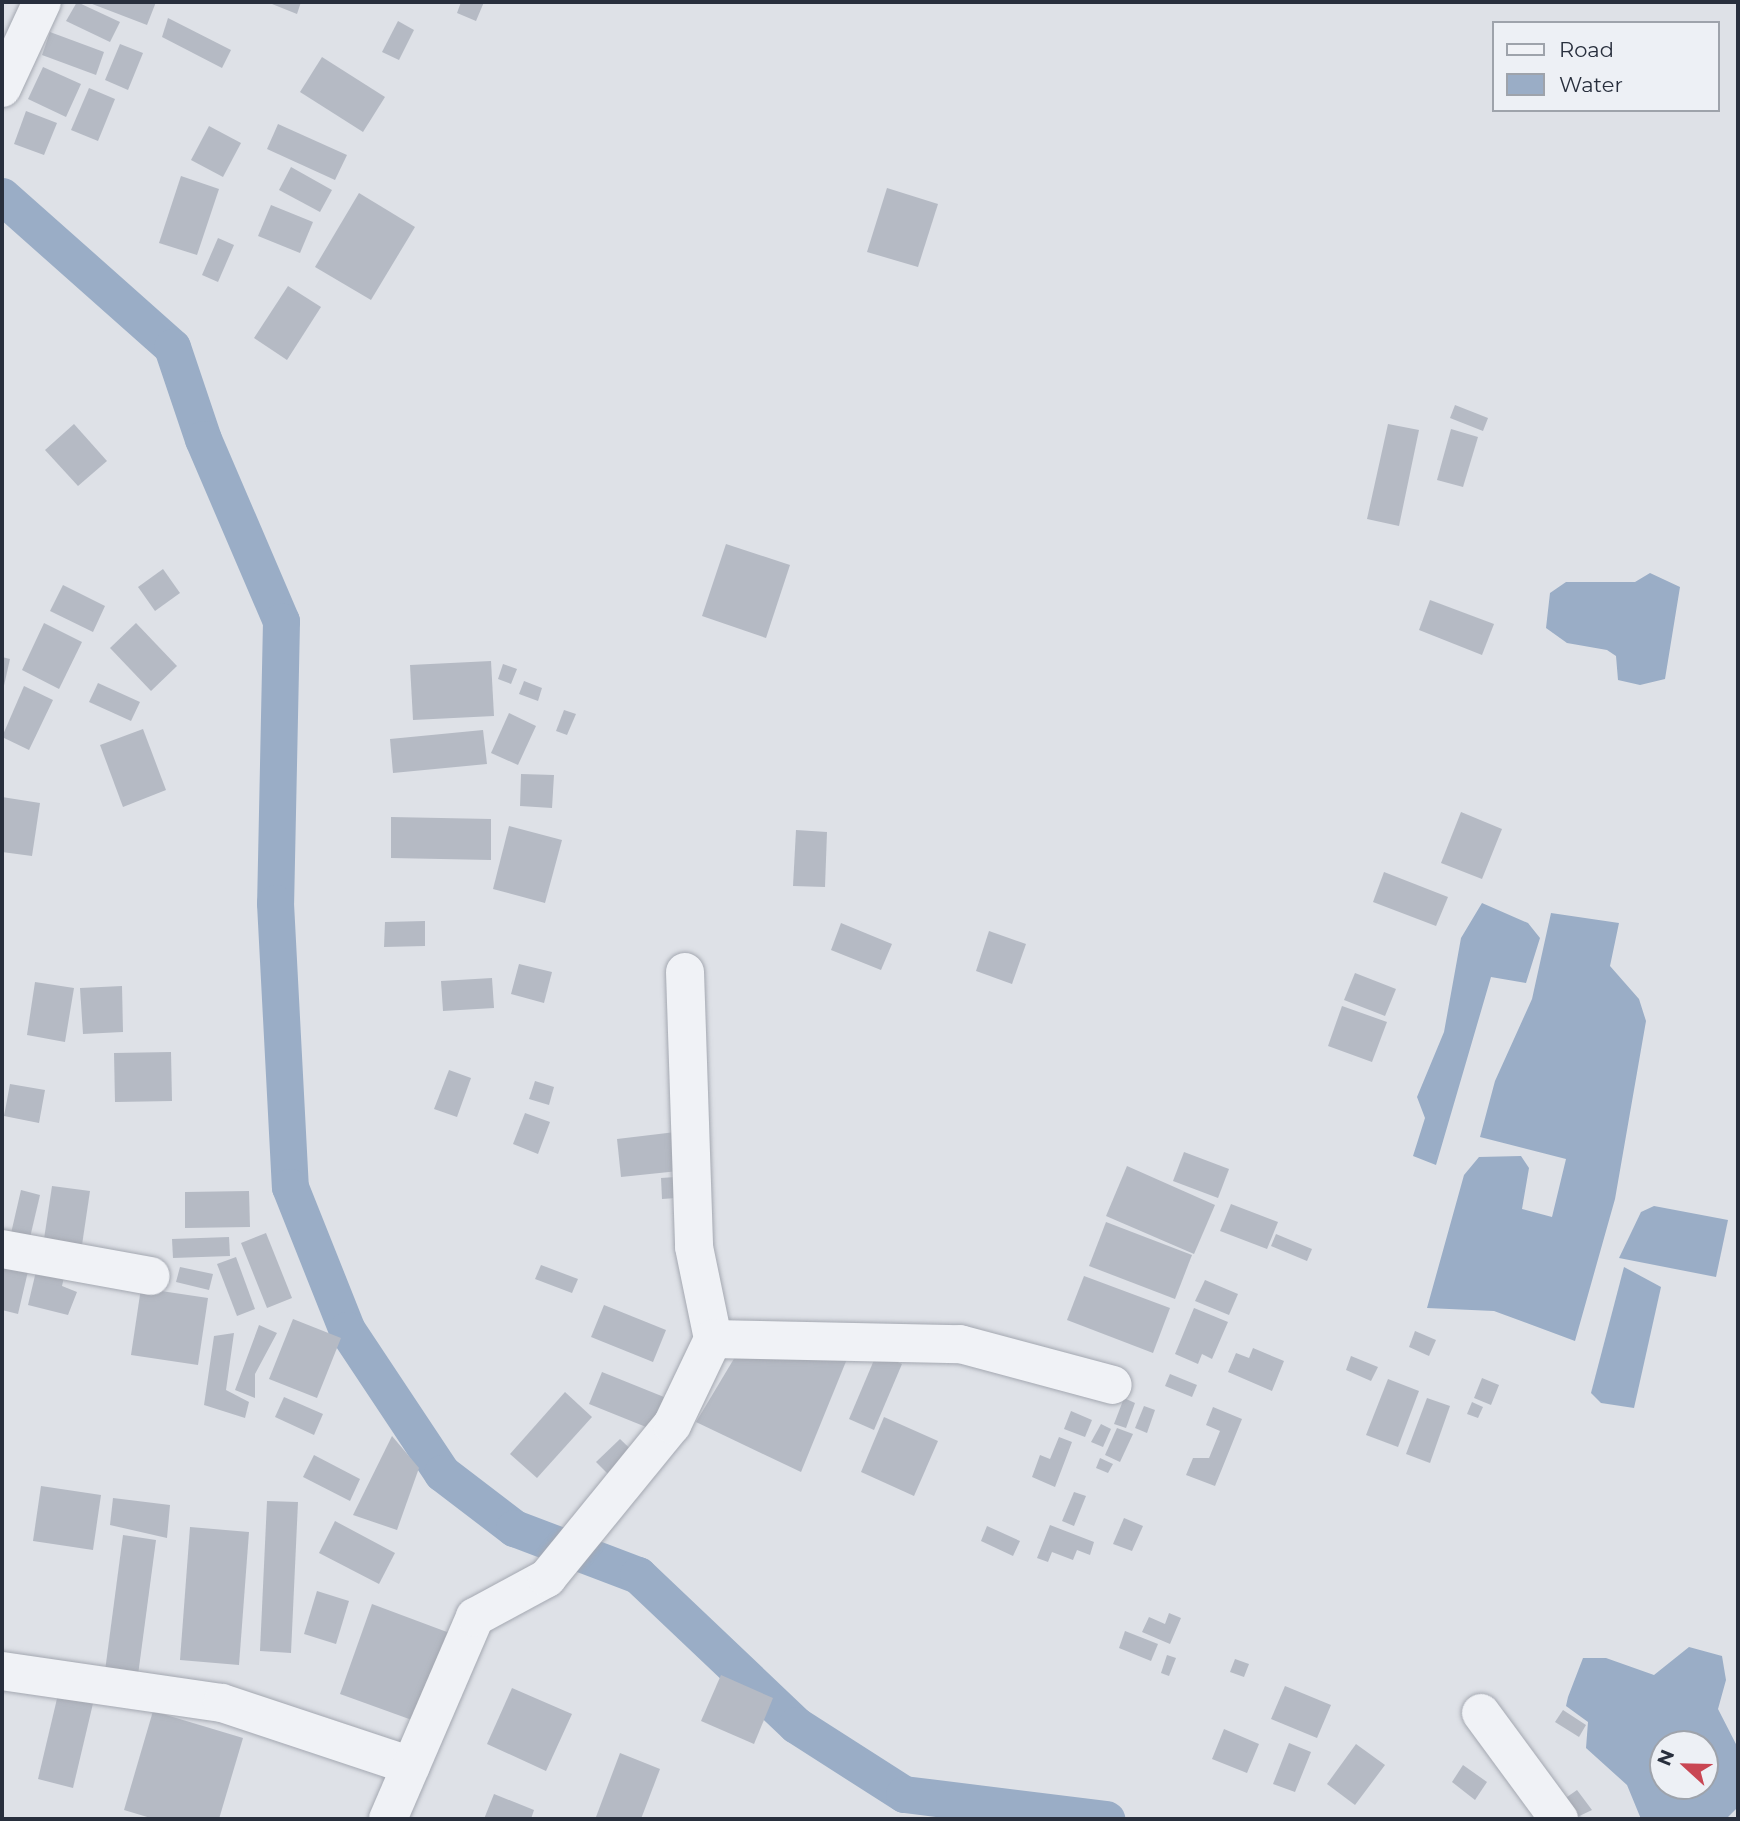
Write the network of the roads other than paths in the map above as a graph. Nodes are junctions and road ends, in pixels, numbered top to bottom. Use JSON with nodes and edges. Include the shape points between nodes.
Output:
{"nodes":[{"id":1,"x":42,"y":2,"type":"edge"},
{"id":2,"x":8,"y":77,"type":"edge"},
{"id":3,"x":685,"y":972,"type":"dead end"},
{"id":4,"x":2,"y":1249,"type":"edge"},
{"id":5,"x":151,"y":1276,"type":"dead end"},
{"id":6,"x":713,"y":1339,"type":"junction"},
{"id":7,"x":1113,"y":1385,"type":"dead end"},
{"id":8,"x":2,"y":1671,"type":"edge"},
{"id":9,"x":1481,"y":1713,"type":"dead end"},
{"id":10,"x":411,"y":1766,"type":"junction"},
{"id":11,"x":388,"y":1819,"type":"edge"},
{"id":12,"x":1559,"y":1819,"type":"edge"}],
"edges":[{"from":1,"to":2,"type":"street"},
{"from":3,"to":6,"type":"street","via":[[694,1247]]},
{"from":4,"to":5,"type":"street"},
{"from":6,"to":7,"type":"street","via":[[960,1344]]},
{"from":6,"to":10,"type":"street","via":[[671,1424],[547,1578],[475,1617]]},
{"from":8,"to":10,"type":"street","via":[[222,1703]]},
{"from":9,"to":12,"type":"street"},
{"from":10,"to":11,"type":"street"}]}
